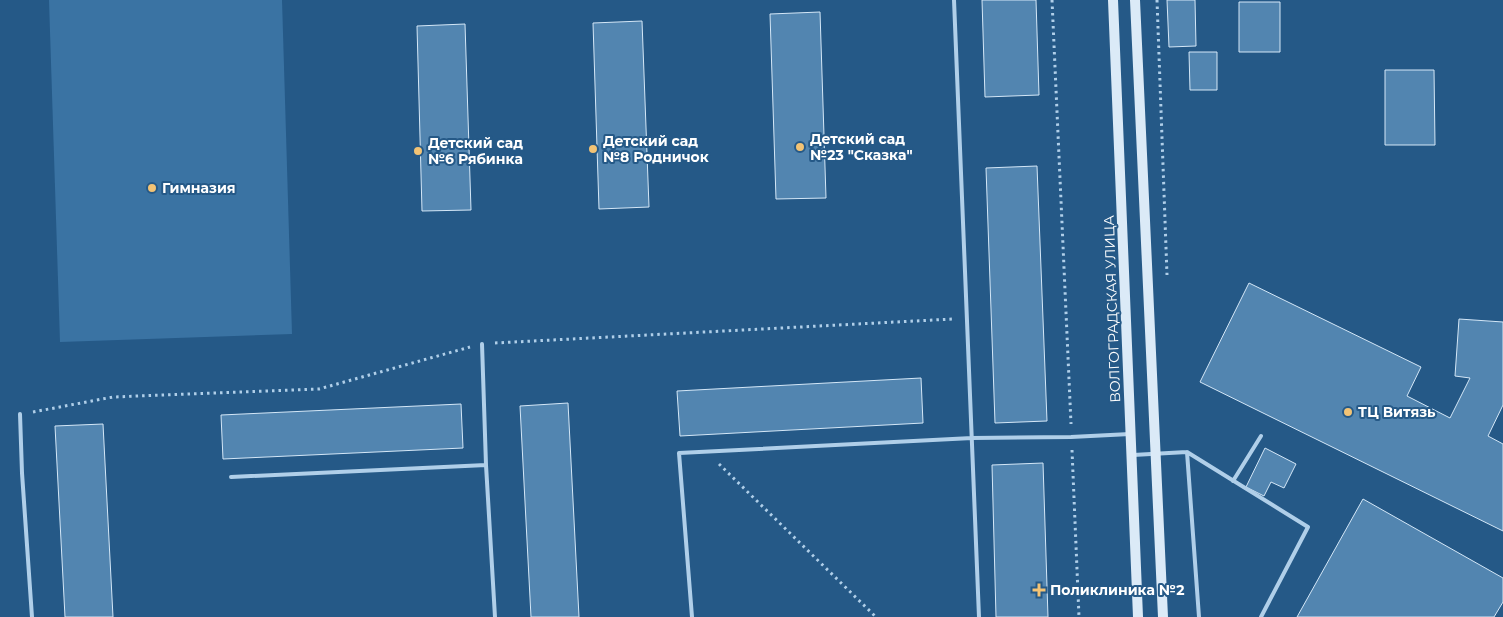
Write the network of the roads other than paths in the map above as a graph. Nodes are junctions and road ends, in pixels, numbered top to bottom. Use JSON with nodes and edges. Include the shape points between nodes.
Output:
{"nodes":[{"id":1,"x":954,"y":0,"type":"edge"},
{"id":2,"x":1113,"y":0,"type":"edge"},
{"id":3,"x":1136,"y":0,"type":"edge"},
{"id":4,"x":482,"y":344,"type":"road end"},
{"id":5,"x":20,"y":414,"type":"road end"},
{"id":6,"x":1130,"y":434,"type":"junction"},
{"id":7,"x":1261,"y":436,"type":"dead end"},
{"id":8,"x":972,"y":438,"type":"junction"},
{"id":9,"x":1187,"y":452,"type":"junction"},
{"id":10,"x":1156,"y":454,"type":"junction"},
{"id":11,"x":1131,"y":455,"type":"junction"},
{"id":12,"x":486,"y":465,"type":"junction"},
{"id":13,"x":231,"y":477,"type":"dead end"},
{"id":14,"x":1233,"y":481,"type":"junction"},
{"id":15,"x":32,"y":617,"type":"edge"},
{"id":16,"x":495,"y":617,"type":"edge"},
{"id":17,"x":692,"y":617,"type":"edge"},
{"id":18,"x":979,"y":617,"type":"edge"},
{"id":19,"x":1138,"y":617,"type":"edge"},
{"id":20,"x":1163,"y":617,"type":"edge"},
{"id":21,"x":1199,"y":617,"type":"edge"},
{"id":22,"x":1262,"y":617,"type":"edge"}],
"edges":[{"from":1,"to":8,"type":"lane"},
{"from":2,"to":6,"type":"main road","name":"ВОЛГОГРАДСКАЯ УЛИЦА"},
{"from":3,"to":10,"type":"main road"},
{"from":4,"to":12,"type":"lane"},
{"from":5,"to":15,"type":"lane"},
{"from":6,"to":8,"type":"lane","via":[[1071,438]]},
{"from":6,"to":11,"type":"main road","name":"ВОЛГОГРАДСКАЯ УЛИЦА"},
{"from":7,"to":14,"type":"lane"},
{"from":8,"to":17,"type":"lane","via":[[679,453]]},
{"from":8,"to":18,"type":"lane"},
{"from":9,"to":10,"type":"lane"},
{"from":9,"to":14,"type":"lane"},
{"from":9,"to":21,"type":"lane"},
{"from":10,"to":11,"type":"lane"},
{"from":10,"to":20,"type":"main road"},
{"from":11,"to":19,"type":"main road","name":"ВОЛГОГРАДСКАЯ УЛИЦА"},
{"from":12,"to":13,"type":"lane"},
{"from":12,"to":16,"type":"lane"},
{"from":14,"to":22,"type":"lane","via":[[1308,527]]}]}
